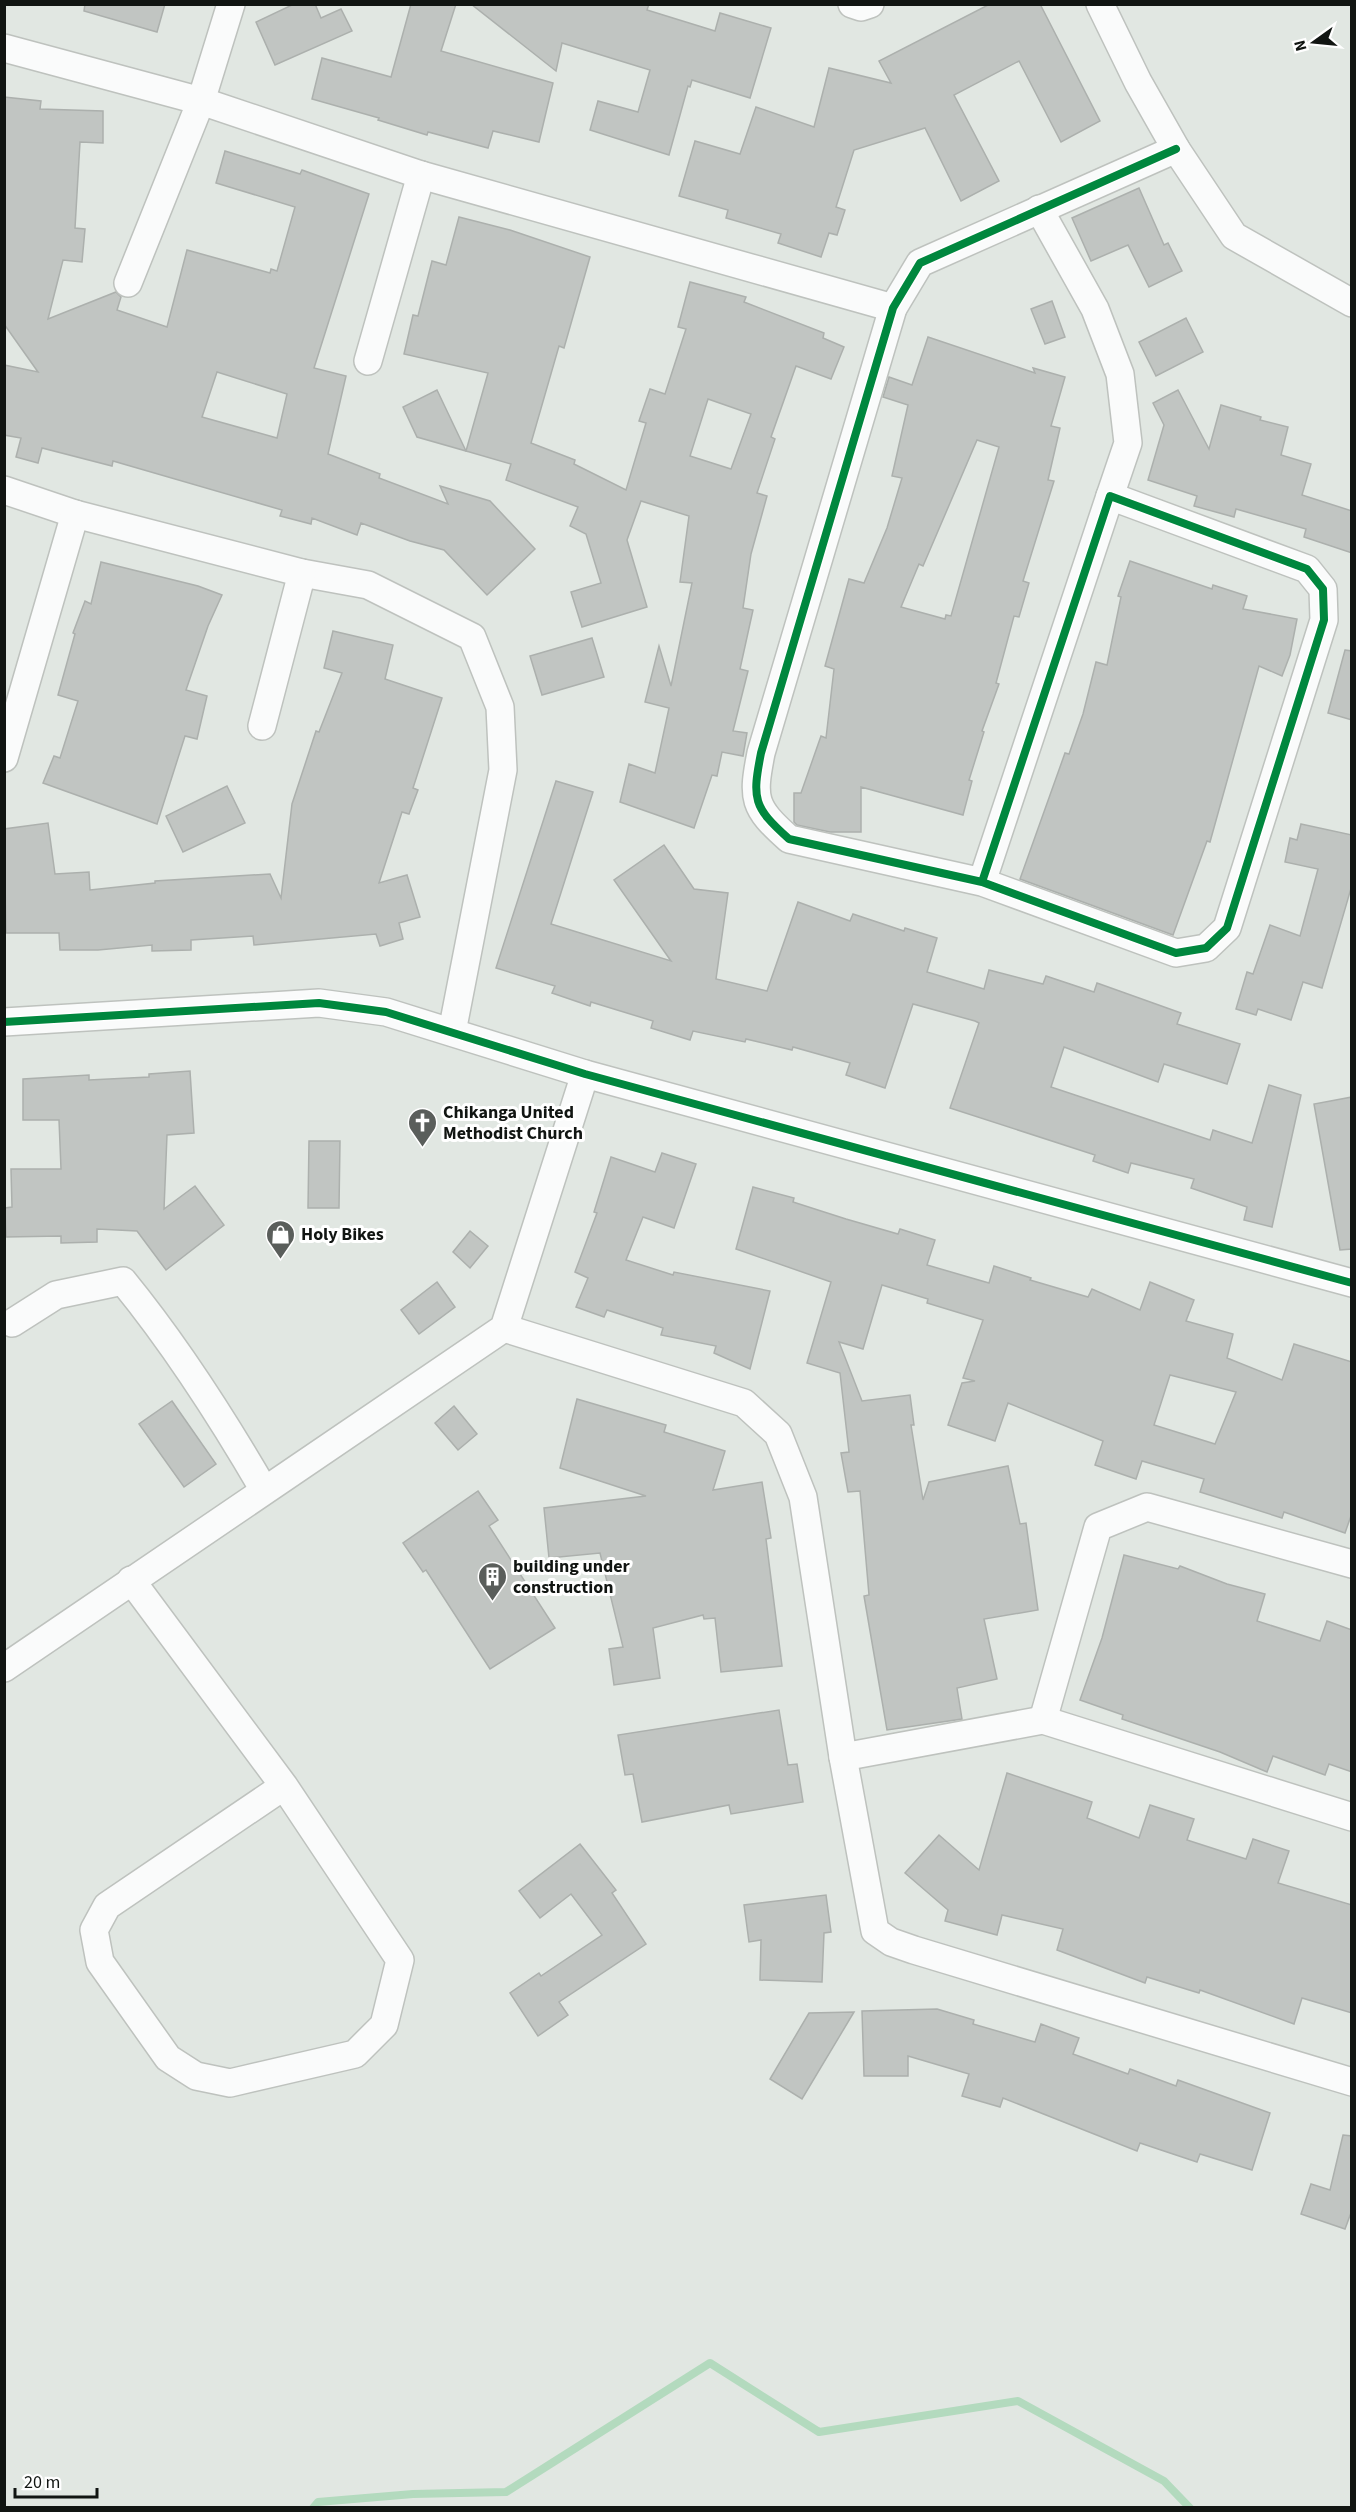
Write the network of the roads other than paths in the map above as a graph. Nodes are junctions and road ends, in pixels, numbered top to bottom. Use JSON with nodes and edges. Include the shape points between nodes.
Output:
{"nodes":[{"id":1,"x":231,"y":4,"type":"edge"},
{"id":2,"x":852,"y":4,"type":"edge"},
{"id":3,"x":870,"y":4,"type":"edge"},
{"id":4,"x":1100,"y":4,"type":"edge"},
{"id":5,"x":4,"y":48,"type":"edge"},
{"id":6,"x":201,"y":101,"type":"junction"},
{"id":7,"x":1176,"y":149,"type":"junction"},
{"id":8,"x":421,"y":175,"type":"junction"},
{"id":9,"x":1039,"y":209,"type":"junction"},
{"id":10,"x":128,"y":283,"type":"dead end"},
{"id":11,"x":1352,"y":303,"type":"edge"},
{"id":12,"x":893,"y":308,"type":"junction"},
{"id":13,"x":368,"y":361,"type":"dead end"},
{"id":14,"x":4,"y":490,"type":"edge"},
{"id":15,"x":1110,"y":496,"type":"junction"},
{"id":16,"x":75,"y":514,"type":"junction"},
{"id":17,"x":302,"y":573,"type":"junction"},
{"id":18,"x":262,"y":726,"type":"dead end"},
{"id":19,"x":4,"y":758,"type":"edge"},
{"id":20,"x":982,"y":882,"type":"junction"},
{"id":21,"x":4,"y":1022,"type":"edge"},
{"id":22,"x":452,"y":1032,"type":"junction"},
{"id":23,"x":585,"y":1074,"type":"junction"},
{"id":24,"x":1352,"y":1283,"type":"edge"},
{"id":25,"x":12,"y":1323,"type":"dead end"},
{"id":26,"x":504,"y":1328,"type":"junction"},
{"id":27,"x":264,"y":1490,"type":"junction"},
{"id":28,"x":1352,"y":1564,"type":"edge"},
{"id":29,"x":131,"y":1580,"type":"junction"},
{"id":30,"x":4,"y":1668,"type":"edge"},
{"id":31,"x":1043,"y":1720,"type":"junction"},
{"id":32,"x":843,"y":1757,"type":"junction"},
{"id":33,"x":285,"y":1786,"type":"junction"},
{"id":34,"x":1352,"y":1817,"type":"edge"},
{"id":35,"x":1352,"y":2082,"type":"edge"}],
"edges":[{"from":1,"to":6,"type":"street"},
{"from":2,"to":3,"type":"street"},
{"from":4,"to":7,"type":"street"},
{"from":5,"to":6,"type":"street"},
{"from":6,"to":8,"type":"street"},
{"from":6,"to":10,"type":"street"},
{"from":7,"to":9,"type":"street"},
{"from":7,"to":11,"type":"street","via":[[1234,236]]},
{"from":8,"to":12,"type":"street"},
{"from":8,"to":13,"type":"street"},
{"from":9,"to":12,"type":"street","via":[[920,263]]},
{"from":9,"to":15,"type":"street","via":[[1095,309],[1120,374],[1128,443]]},
{"from":12,"to":20,"type":"street","via":[[760,753],[754,789],[765,818],[789,839]]},
{"from":14,"to":16,"type":"street"},
{"from":15,"to":20,"type":"street"},
{"from":15,"to":20,"type":"street","via":[[1307,569],[1323,589],[1324,620],[1227,928],[1206,948],[1176,953]]},
{"from":16,"to":17,"type":"street"},
{"from":16,"to":19,"type":"street"},
{"from":17,"to":18,"type":"street"},
{"from":17,"to":22,"type":"street","via":[[368,585],[472,637],[500,707],[503,770]]},
{"from":21,"to":22,"type":"street","via":[[319,1003],[386,1012]]},
{"from":22,"to":23,"type":"street"},
{"from":23,"to":24,"type":"street"},
{"from":23,"to":26,"type":"street"},
{"from":25,"to":27,"type":"street","via":[[56,1294],[123,1281],[161,1327],[212,1402]]},
{"from":26,"to":27,"type":"street"},
{"from":26,"to":32,"type":"street","via":[[744,1404],[778,1434],[802,1497]]},
{"from":27,"to":29,"type":"street"},
{"from":28,"to":31,"type":"street","via":[[1147,1507],[1098,1527]]},
{"from":29,"to":30,"type":"street"},
{"from":29,"to":33,"type":"street"},
{"from":31,"to":32,"type":"street"},
{"from":31,"to":34,"type":"street"},
{"from":32,"to":35,"type":"street","via":[[875,1931],[891,1942]]},
{"from":33,"to":33,"type":"street","via":[[400,1960],[384,2025],[355,2054],[230,2083],[196,2076],[168,2058],[100,1962],[93,1930],[107,1906]]}]}
